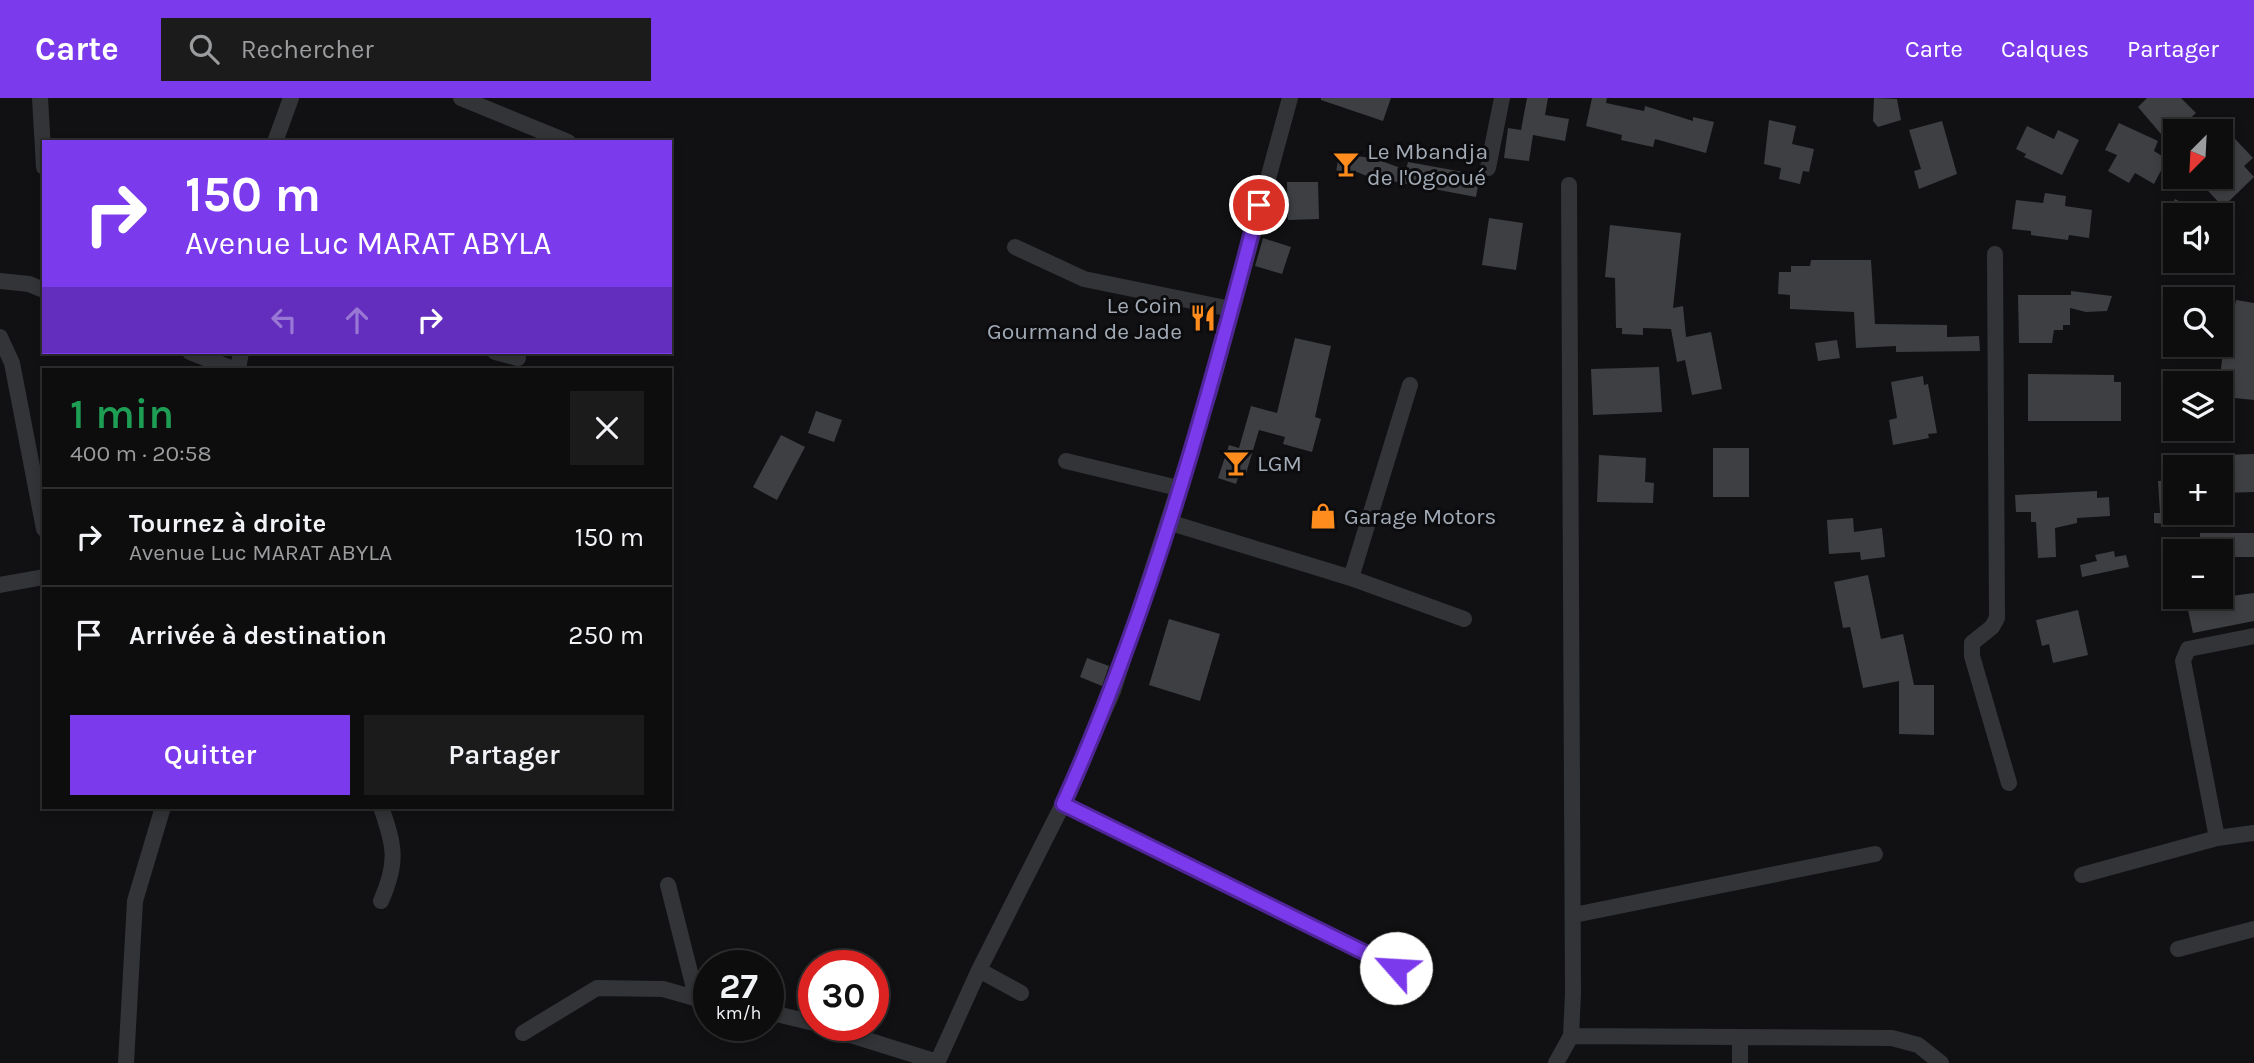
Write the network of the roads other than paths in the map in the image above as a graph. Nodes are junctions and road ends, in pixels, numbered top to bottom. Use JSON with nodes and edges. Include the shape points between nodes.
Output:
{"nodes":[{"id":1,"x":40,"y":98,"type":"edge"},
{"id":2,"x":291,"y":98,"type":"edge"},
{"id":3,"x":461,"y":98,"type":"edge"},
{"id":4,"x":1290,"y":98,"type":"edge"},
{"id":5,"x":1502,"y":98,"type":"edge"},
{"id":6,"x":42,"y":140,"type":"edge"},
{"id":7,"x":276,"y":140,"type":"edge"},
{"id":8,"x":563,"y":140,"type":"edge"},
{"id":9,"x":1488,"y":168,"type":"dead end"},
{"id":10,"x":1569,"y":184,"type":"dead end"},
{"id":11,"x":1015,"y":247,"type":"dead end"},
{"id":12,"x":1995,"y":254,"type":"dead end"},
{"id":13,"x":0,"y":281,"type":"edge"},
{"id":14,"x":42,"y":289,"type":"edge"},
{"id":15,"x":1231,"y":309,"type":"junction"},
{"id":16,"x":0,"y":337,"type":"edge"},
{"id":17,"x":195,"y":354,"type":"edge"},
{"id":18,"x":503,"y":354,"type":"edge"},
{"id":19,"x":518,"y":358,"type":"dead end"},
{"id":20,"x":233,"y":368,"type":"edge"},
{"id":21,"x":1410,"y":385,"type":"dead end"},
{"id":22,"x":1066,"y":461,"type":"dead end"},
{"id":23,"x":1178,"y":488,"type":"junction"},
{"id":24,"x":42,"y":519,"type":"edge"},
{"id":25,"x":1168,"y":522,"type":"junction"},
{"id":26,"x":42,"y":577,"type":"edge"},
{"id":27,"x":1351,"y":578,"type":"junction"},
{"id":28,"x":0,"y":585,"type":"edge"},
{"id":29,"x":1464,"y":619,"type":"dead end"},
{"id":30,"x":2254,"y":636,"type":"edge"},
{"id":31,"x":2009,"y":783,"type":"dead end"},
{"id":32,"x":1063,"y":804,"type":"junction"},
{"id":33,"x":162,"y":809,"type":"edge"},
{"id":34,"x":383,"y":809,"type":"edge"},
{"id":35,"x":2254,"y":833,"type":"edge"},
{"id":36,"x":2217,"y":838,"type":"junction"},
{"id":37,"x":1875,"y":854,"type":"dead end"},
{"id":38,"x":2082,"y":875,"type":"dead end"},
{"id":39,"x":668,"y":886,"type":"dead end"},
{"id":40,"x":381,"y":901,"type":"dead end"},
{"id":41,"x":1574,"y":915,"type":"junction"},
{"id":42,"x":2254,"y":929,"type":"edge"},
{"id":43,"x":2178,"y":948,"type":"dead end"},
{"id":44,"x":693,"y":968,"type":"edge"},
{"id":45,"x":1396,"y":968,"type":"dead end"},
{"id":46,"x":979,"y":970,"type":"junction"},
{"id":47,"x":1021,"y":993,"type":"dead end"},
{"id":48,"x":693,"y":998,"type":"edge"},
{"id":49,"x":523,"y":1033,"type":"dead end"},
{"id":50,"x":1572,"y":1036,"type":"junction"},
{"id":51,"x":1740,"y":1039,"type":"junction"},
{"id":52,"x":869,"y":1041,"type":"edge"},
{"id":53,"x":126,"y":1063,"type":"edge"},
{"id":54,"x":937,"y":1063,"type":"edge"},
{"id":55,"x":1556,"y":1063,"type":"edge"},
{"id":56,"x":1740,"y":1063,"type":"edge"},
{"id":57,"x":1941,"y":1063,"type":"edge"}],
"edges":[{"from":1,"to":6,"type":"street"},
{"from":2,"to":7,"type":"street"},
{"from":3,"to":8,"type":"street"},
{"from":4,"to":15,"type":"street"},
{"from":5,"to":9,"type":"street"},
{"from":10,"to":41,"type":"street"},
{"from":11,"to":15,"type":"street","via":[[1084,279]]},
{"from":12,"to":31,"type":"street","via":[[1997,618],[1972,643],[1972,656]]},
{"from":13,"to":14,"type":"street"},
{"from":15,"to":23,"type":"street"},
{"from":16,"to":24,"type":"street","via":[[12,363]]},
{"from":17,"to":20,"type":"street"},
{"from":18,"to":19,"type":"street"},
{"from":21,"to":27,"type":"street"},
{"from":22,"to":23,"type":"street"},
{"from":23,"to":25,"type":"street"},
{"from":25,"to":27,"type":"street"},
{"from":25,"to":32,"type":"street","via":[[1113,691]]},
{"from":26,"to":28,"type":"street"},
{"from":27,"to":29,"type":"street"},
{"from":30,"to":36,"type":"street","via":[[2189,649],[2183,661]]},
{"from":32,"to":45,"type":"street"},
{"from":32,"to":46,"type":"street"},
{"from":33,"to":53,"type":"street","via":[[135,901]]},
{"from":34,"to":40,"type":"street","via":[[391,834],[394,870]]},
{"from":35,"to":36,"type":"street"},
{"from":36,"to":38,"type":"street"},
{"from":37,"to":41,"type":"street"},
{"from":39,"to":44,"type":"street"},
{"from":41,"to":50,"type":"street"},
{"from":42,"to":43,"type":"street"},
{"from":46,"to":47,"type":"street"},
{"from":46,"to":54,"type":"street"},
{"from":48,"to":49,"type":"street","via":[[663,989],[597,988]]},
{"from":50,"to":51,"type":"street"},
{"from":50,"to":55,"type":"street"},
{"from":51,"to":56,"type":"street"},
{"from":51,"to":57,"type":"street","via":[[1892,1038],[1918,1045]]},
{"from":52,"to":54,"type":"street"}]}
